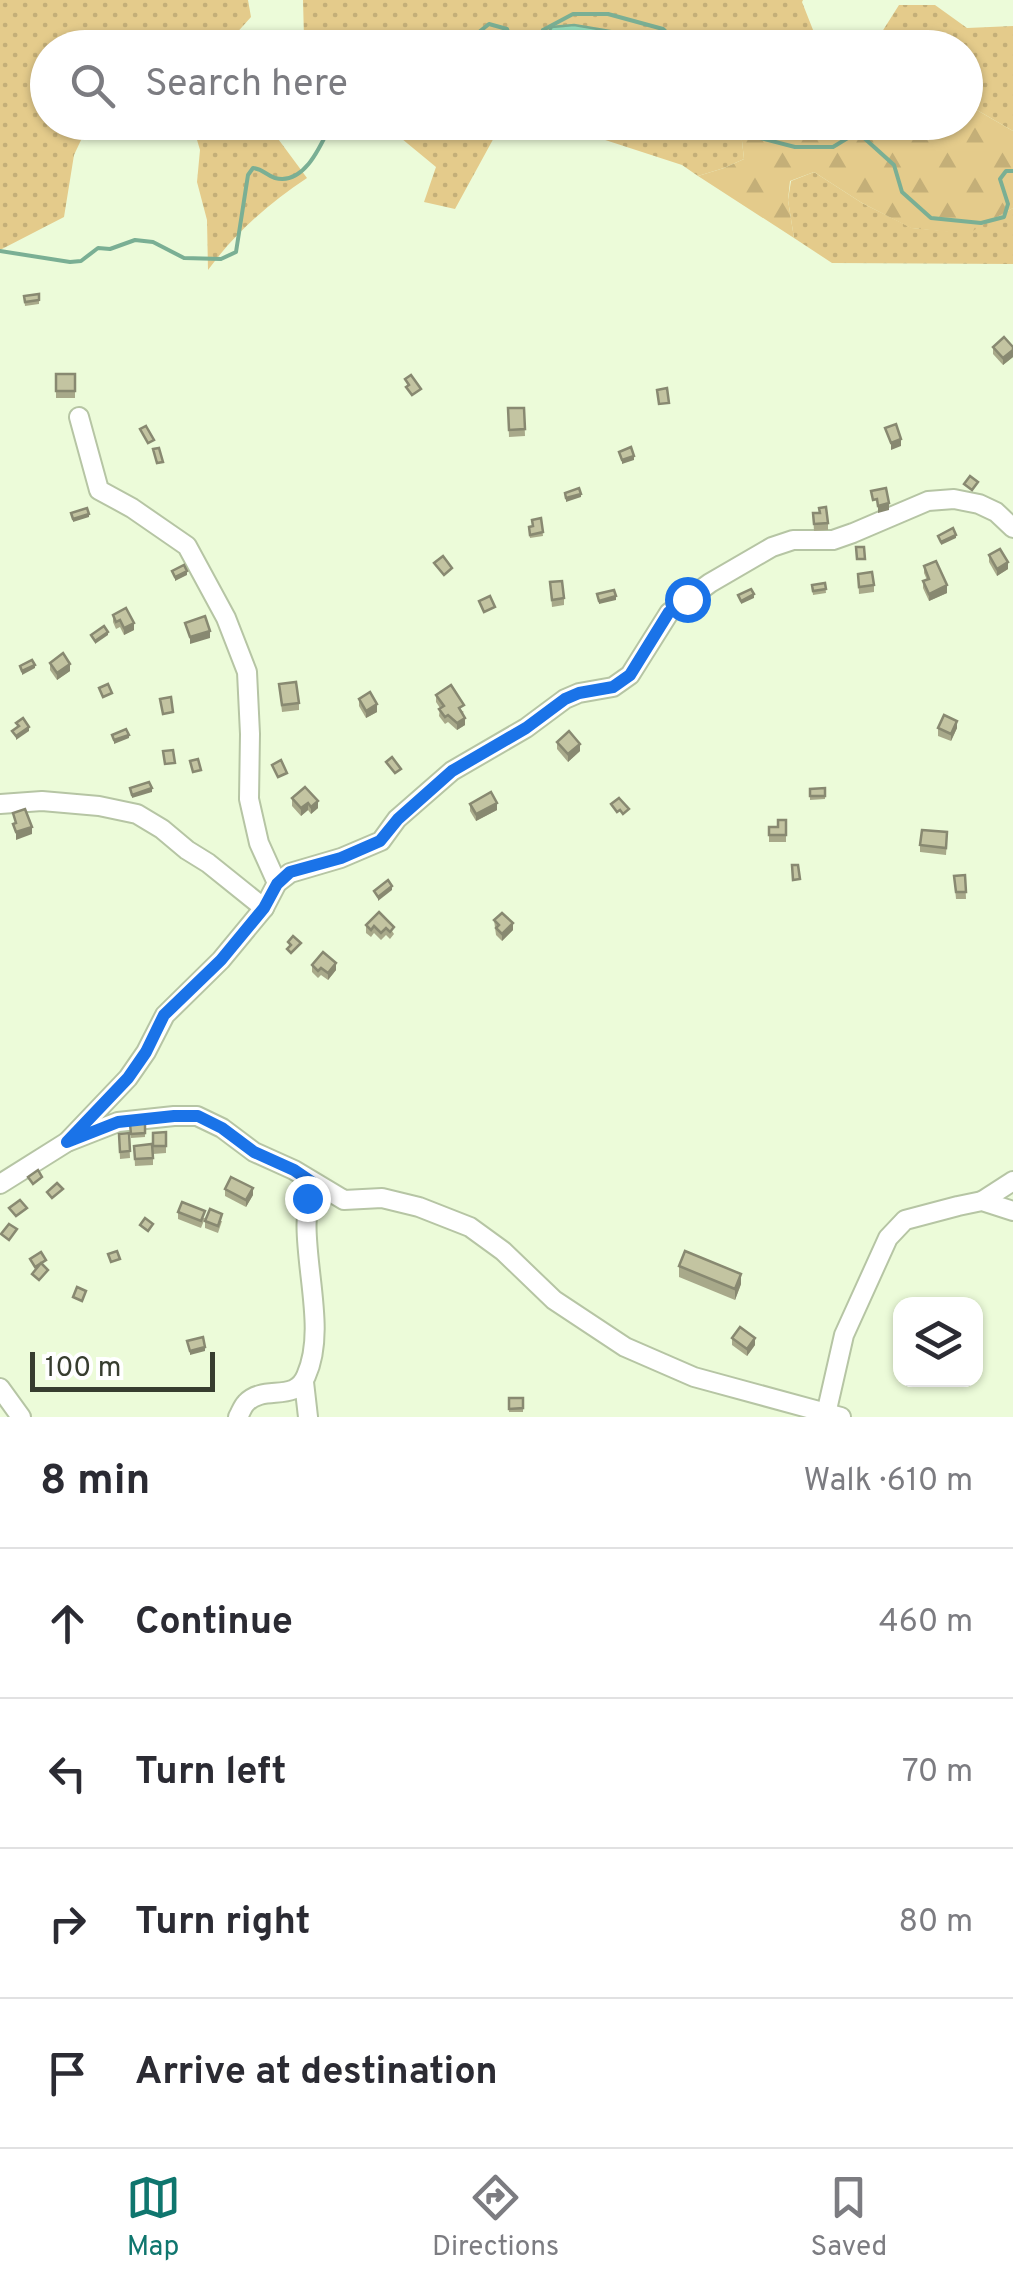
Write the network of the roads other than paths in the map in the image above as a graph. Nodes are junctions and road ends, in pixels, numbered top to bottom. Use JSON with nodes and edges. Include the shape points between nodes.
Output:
{"nodes":[{"id":1,"x":78,"y":418,"type":"dead end"},
{"id":2,"x":1013,"y":528,"type":"edge"},
{"id":3,"x":0,"y":804,"type":"edge"},
{"id":4,"x":277,"y":884,"type":"junction"},
{"id":5,"x":264,"y":908,"type":"junction"},
{"id":6,"x":67,"y":1142,"type":"junction"},
{"id":7,"x":1013,"y":1181,"type":"edge"},
{"id":8,"x":313,"y":1183,"type":"junction"},
{"id":9,"x":0,"y":1184,"type":"edge"},
{"id":10,"x":982,"y":1202,"type":"junction"},
{"id":11,"x":1013,"y":1211,"type":"edge"},
{"id":12,"x":304,"y":1382,"type":"junction"},
{"id":13,"x":0,"y":1388,"type":"edge"},
{"id":14,"x":833,"y":1416,"type":"edge"},
{"id":15,"x":22,"y":1417,"type":"edge"},
{"id":16,"x":238,"y":1417,"type":"edge"},
{"id":17,"x":308,"y":1417,"type":"edge"}],
"edges":[{"from":1,"to":4,"type":"street","via":[[99,490],[187,546],[226,618],[247,672],[249,799]]},
{"from":2,"to":4,"type":"street","via":[[996,512],[954,498],[833,540],[792,540],[772,548],[669,612],[630,675],[613,687],[565,699],[452,771],[380,841],[290,872]]},
{"from":3,"to":5,"type":"street","via":[[42,801],[137,814]]},
{"from":4,"to":5,"type":"street"},
{"from":5,"to":6,"type":"street","via":[[164,1015],[128,1078]]},
{"from":6,"to":8,"type":"street","via":[[118,1122],[198,1116]]},
{"from":6,"to":9,"type":"street"},
{"from":7,"to":10,"type":"street"},
{"from":8,"to":12,"type":"street","via":[[307,1198],[314,1349]]},
{"from":8,"to":14,"type":"street","via":[[344,1200],[382,1198],[470,1227],[554,1300],[625,1347],[694,1377]]},
{"from":10,"to":11,"type":"street"},
{"from":10,"to":14,"type":"street","via":[[905,1220],[888,1238],[844,1335]]},
{"from":12,"to":16,"type":"street","via":[[293,1392],[261,1394]]},
{"from":12,"to":17,"type":"street"},
{"from":13,"to":15,"type":"street"}]}
